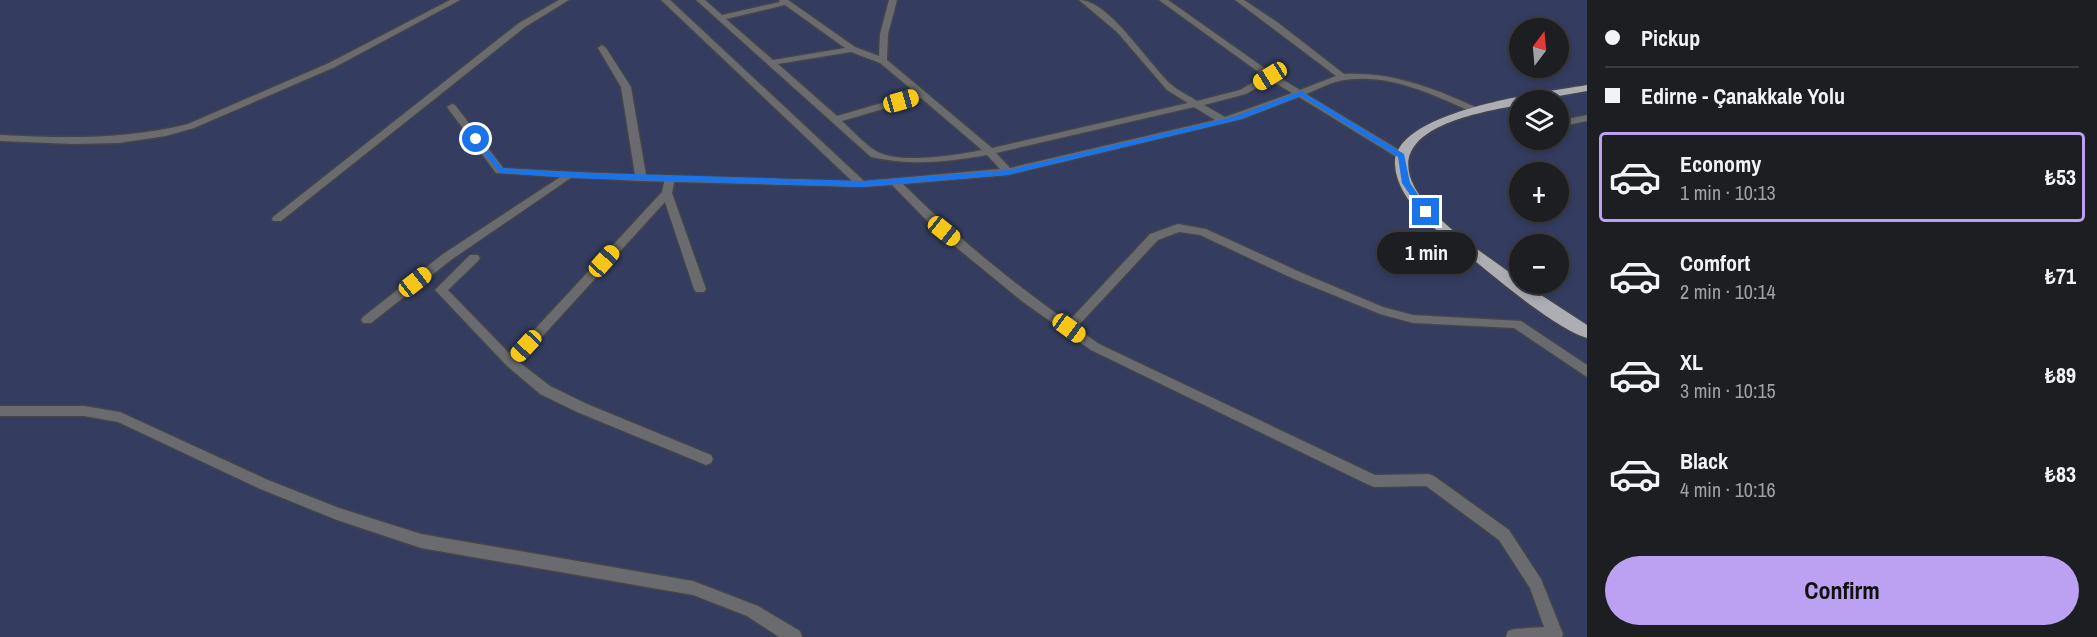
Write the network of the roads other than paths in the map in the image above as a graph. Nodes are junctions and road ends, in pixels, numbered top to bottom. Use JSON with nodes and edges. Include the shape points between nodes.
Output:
{"nodes":[{"id":1,"x":456,"y":0,"type":"edge"},
{"id":2,"x":565,"y":0,"type":"edge"},
{"id":3,"x":665,"y":0,"type":"edge"},
{"id":4,"x":700,"y":0,"type":"edge"},
{"id":5,"x":893,"y":0,"type":"edge"},
{"id":6,"x":1098,"y":0,"type":"edge"},
{"id":7,"x":1163,"y":0,"type":"edge"},
{"id":8,"x":1239,"y":0,"type":"edge"},
{"id":9,"x":784,"y":1,"type":"edge"},
{"id":10,"x":1085,"y":1,"type":"edge"},
{"id":11,"x":720,"y":18,"type":"junction"},
{"id":12,"x":602,"y":48,"type":"dead end"},
{"id":13,"x":852,"y":49,"type":"junction"},
{"id":14,"x":884,"y":61,"type":"junction"},
{"id":15,"x":771,"y":63,"type":"junction"},
{"id":16,"x":1270,"y":76,"type":"junction"},
{"id":17,"x":1342,"y":77,"type":"junction"},
{"id":18,"x":1587,"y":88,"type":"edge"},
{"id":19,"x":1569,"y":91,"type":"edge"},
{"id":20,"x":1301,"y":93,"type":"junction"},
{"id":21,"x":923,"y":94,"type":"junction"},
{"id":22,"x":1197,"y":104,"type":"junction"},
{"id":23,"x":1509,"y":104,"type":"edge"},
{"id":24,"x":452,"y":107,"type":"dead end"},
{"id":25,"x":1477,"y":111,"type":"junction"},
{"id":26,"x":1587,"y":118,"type":"edge"},
{"id":27,"x":835,"y":120,"type":"junction"},
{"id":28,"x":1224,"y":121,"type":"junction"},
{"id":29,"x":1569,"y":122,"type":"edge"},
{"id":30,"x":0,"y":138,"type":"edge"},
{"id":31,"x":989,"y":151,"type":"junction"},
{"id":32,"x":1402,"y":156,"type":"junction"},
{"id":33,"x":1008,"y":172,"type":"junction"},
{"id":34,"x":568,"y":175,"type":"junction"},
{"id":35,"x":641,"y":177,"type":"junction"},
{"id":36,"x":670,"y":178,"type":"junction"},
{"id":37,"x":895,"y":182,"type":"junction"},
{"id":38,"x":862,"y":184,"type":"junction"},
{"id":39,"x":667,"y":193,"type":"junction"},
{"id":40,"x":277,"y":219,"type":"dead end"},
{"id":41,"x":474,"y":258,"type":"dead end"},
{"id":42,"x":700,"y":289,"type":"dead end"},
{"id":43,"x":367,"y":320,"type":"dead end"},
{"id":44,"x":1069,"y":328,"type":"junction"},
{"id":45,"x":1587,"y":332,"type":"edge"},
{"id":46,"x":511,"y":363,"type":"junction"},
{"id":47,"x":1587,"y":372,"type":"edge"},
{"id":48,"x":0,"y":411,"type":"edge"},
{"id":49,"x":706,"y":459,"type":"dead end"},
{"id":50,"x":794,"y":637,"type":"edge"},
{"id":51,"x":1514,"y":637,"type":"edge"}],
"edges":[{"from":1,"to":30,"type":"street","via":[[332,65],[168,133],[103,142]]},
{"from":2,"to":40,"type":"street","via":[[522,25],[458,73]]},
{"from":3,"to":38,"type":"street"},
{"from":4,"to":11,"type":"street"},
{"from":5,"to":14,"type":"street","via":[[884,34]]},
{"from":6,"to":10,"type":"street"},
{"from":7,"to":16,"type":"street"},
{"from":8,"to":17,"type":"street"},
{"from":9,"to":11,"type":"street"},
{"from":9,"to":13,"type":"street"},
{"from":10,"to":22,"type":"street","via":[[1120,30],[1170,88]]},
{"from":11,"to":15,"type":"street"},
{"from":12,"to":35,"type":"street","via":[[626,87]]},
{"from":13,"to":14,"type":"street"},
{"from":13,"to":15,"type":"street"},
{"from":14,"to":21,"type":"street"},
{"from":15,"to":27,"type":"street"},
{"from":16,"to":20,"type":"street"},
{"from":16,"to":22,"type":"street","via":[[1244,92]]},
{"from":17,"to":20,"type":"street"},
{"from":17,"to":25,"type":"street","via":[[1387,79],[1426,88]]},
{"from":18,"to":19,"type":"main road"},
{"from":20,"to":28,"type":"street"},
{"from":20,"to":32,"type":"street"},
{"from":21,"to":27,"type":"street"},
{"from":21,"to":31,"type":"street"},
{"from":22,"to":28,"type":"street"},
{"from":22,"to":31,"type":"street"},
{"from":23,"to":25,"type":"main road"},
{"from":24,"to":34,"type":"street","via":[[500,171]]},
{"from":25,"to":32,"type":"main road","via":[[1432,127],[1412,139]]},
{"from":26,"to":29,"type":"street"},
{"from":27,"to":31,"type":"street","via":[[875,155],[894,161],[922,162]]},
{"from":28,"to":33,"type":"street"},
{"from":31,"to":33,"type":"street"},
{"from":32,"to":45,"type":"main road","via":[[1406,183],[1435,222],[1509,280]]},
{"from":33,"to":37,"type":"street"},
{"from":34,"to":35,"type":"street"},
{"from":34,"to":43,"type":"street","via":[[447,257]]},
{"from":35,"to":36,"type":"street"},
{"from":36,"to":38,"type":"street"},
{"from":36,"to":39,"type":"street"},
{"from":37,"to":38,"type":"street"},
{"from":37,"to":44,"type":"street","via":[[944,231]]},
{"from":39,"to":42,"type":"street"},
{"from":39,"to":46,"type":"street"},
{"from":41,"to":46,"type":"street","via":[[441,290]]},
{"from":44,"to":47,"type":"street","via":[[1154,237],[1178,228],[1202,232],[1380,310],[1413,319],[1517,324]]},
{"from":44,"to":51,"type":"street","via":[[1095,347],[1374,481],[1429,480],[1504,535],[1536,584],[1555,634]]},
{"from":46,"to":49,"type":"street","via":[[545,390]]},
{"from":48,"to":50,"type":"street","via":[[84,411],[120,417],[263,484],[421,542],[693,588],[752,611]]}]}
